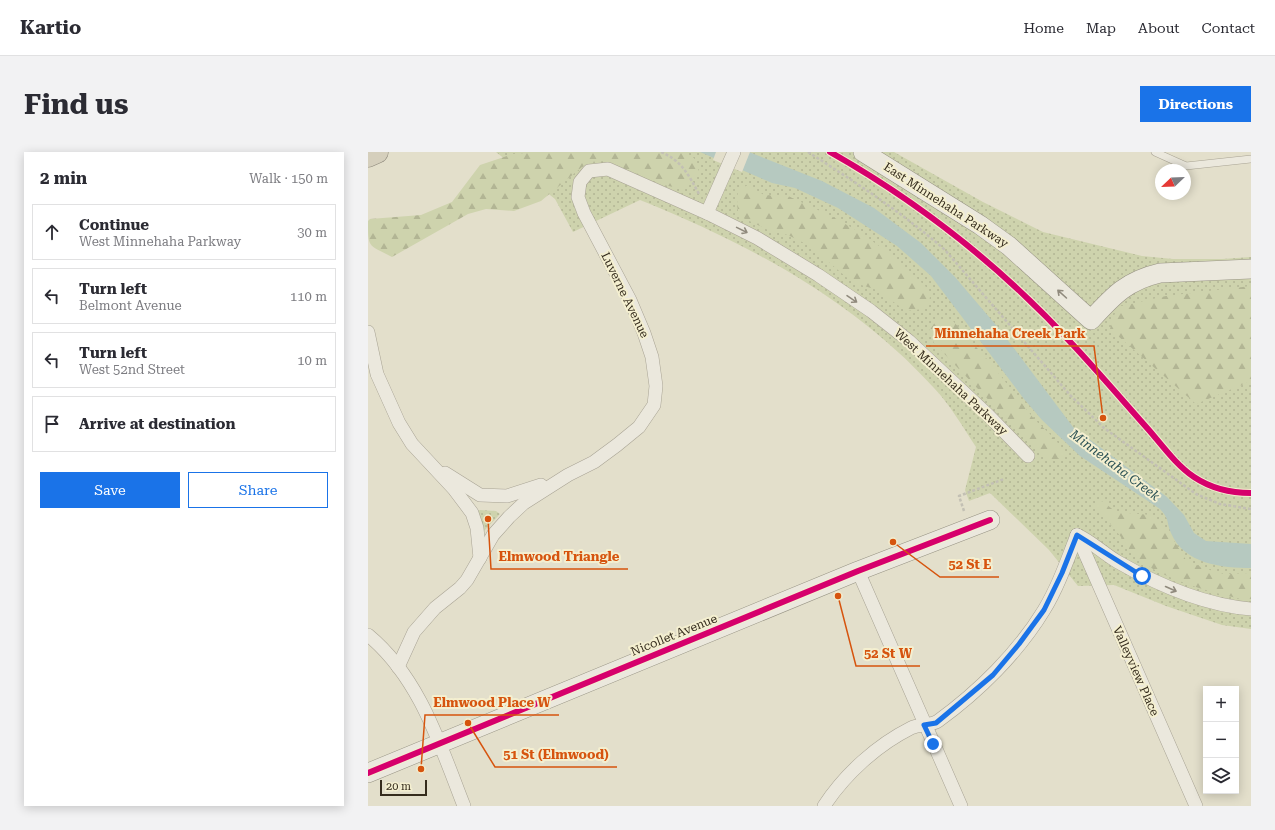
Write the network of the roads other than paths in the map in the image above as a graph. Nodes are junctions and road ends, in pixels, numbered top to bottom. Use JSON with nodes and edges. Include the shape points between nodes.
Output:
{"nodes":[{"id":1,"x":377,"y":152,"type":"edge"},
{"id":2,"x":734,"y":152,"type":"edge"},
{"id":3,"x":863,"y":152,"type":"edge"},
{"id":4,"x":1155,"y":152,"type":"edge"},
{"id":5,"x":368,"y":156,"type":"edge"},
{"id":6,"x":1251,"y":159,"type":"edge"},
{"id":7,"x":707,"y":213,"type":"junction"},
{"id":8,"x":1251,"y":269,"type":"edge"},
{"id":9,"x":368,"y":332,"type":"edge"},
{"id":10,"x":1028,"y":456,"type":"dead end"},
{"id":11,"x":428,"y":463,"type":"junction"},
{"id":12,"x":568,"y":475,"type":"junction"},
{"id":13,"x":990,"y":520,"type":"dead end"},
{"id":14,"x":1077,"y":535,"type":"junction"},
{"id":15,"x":480,"y":558,"type":"junction"},
{"id":16,"x":858,"y":572,"type":"junction"},
{"id":17,"x":1251,"y":608,"type":"edge"},
{"id":18,"x":368,"y":635,"type":"edge"},
{"id":19,"x":398,"y":667,"type":"junction"},
{"id":20,"x":924,"y":725,"type":"junction"},
{"id":21,"x":439,"y":743,"type":"junction"},
{"id":22,"x":368,"y":773,"type":"edge"},
{"id":23,"x":464,"y":806,"type":"edge"},
{"id":24,"x":824,"y":806,"type":"edge"},
{"id":25,"x":961,"y":806,"type":"edge"},
{"id":26,"x":1196,"y":806,"type":"edge"}],
"edges":[{"from":1,"to":5,"type":"highway"},
{"from":2,"to":7,"type":"street"},
{"from":8,"to":3,"type":"main road","name":"East Minnehaha Parkway","one_way":true,"via":[[1160,273],[1146,276],[1110,298],[1091,320],[1009,246]]},
{"from":4,"to":6,"type":"lane","via":[[1186,166]]},
{"from":7,"to":10,"type":"street","name":"West Minnehaha Parkway","one_way":true,"via":[[782,252],[871,311],[909,340],[988,414]]},
{"from":7,"to":12,"type":"street","name":"Luverne Avenue","via":[[608,169],[589,172],[580,182],[578,196],[584,213],[630,300],[644,333],[652,357],[656,386],[654,406],[639,427],[594,462]]},
{"from":9,"to":11,"type":"street","via":[[377,374],[399,423]]},
{"from":11,"to":12,"type":"street","name":"Luverne Avenue","via":[[480,495],[507,496]]},
{"from":11,"to":15,"type":"street","via":[[454,489],[472,513],[477,528]]},
{"from":12,"to":15,"type":"street","name":"Luverne Avenue","via":[[524,502],[494,535]]},
{"from":13,"to":16,"type":"main road","name":"Nicollet Avenue"},
{"from":14,"to":17,"type":"street","one_way":true,"via":[[1142,576],[1180,592],[1219,603]]},
{"from":14,"to":20,"type":"street","via":[[1044,610],[1019,644],[987,680],[936,723]]},
{"from":14,"to":26,"type":"street","name":"Valleyview Place"},
{"from":15,"to":19,"type":"street","name":"Luverne Avenue","via":[[460,588],[435,608],[414,632]]},
{"from":16,"to":20,"type":"street"},
{"from":16,"to":21,"type":"main road","name":"Nicollet Avenue"},
{"from":18,"to":19,"type":"street"},
{"from":19,"to":21,"type":"street","via":[[415,690]]},
{"from":20,"to":24,"type":"street","via":[[913,727],[874,751],[855,768]]},
{"from":20,"to":25,"type":"street"},
{"from":21,"to":22,"type":"main road","name":"Nicollet Avenue"},
{"from":21,"to":23,"type":"street"}]}
